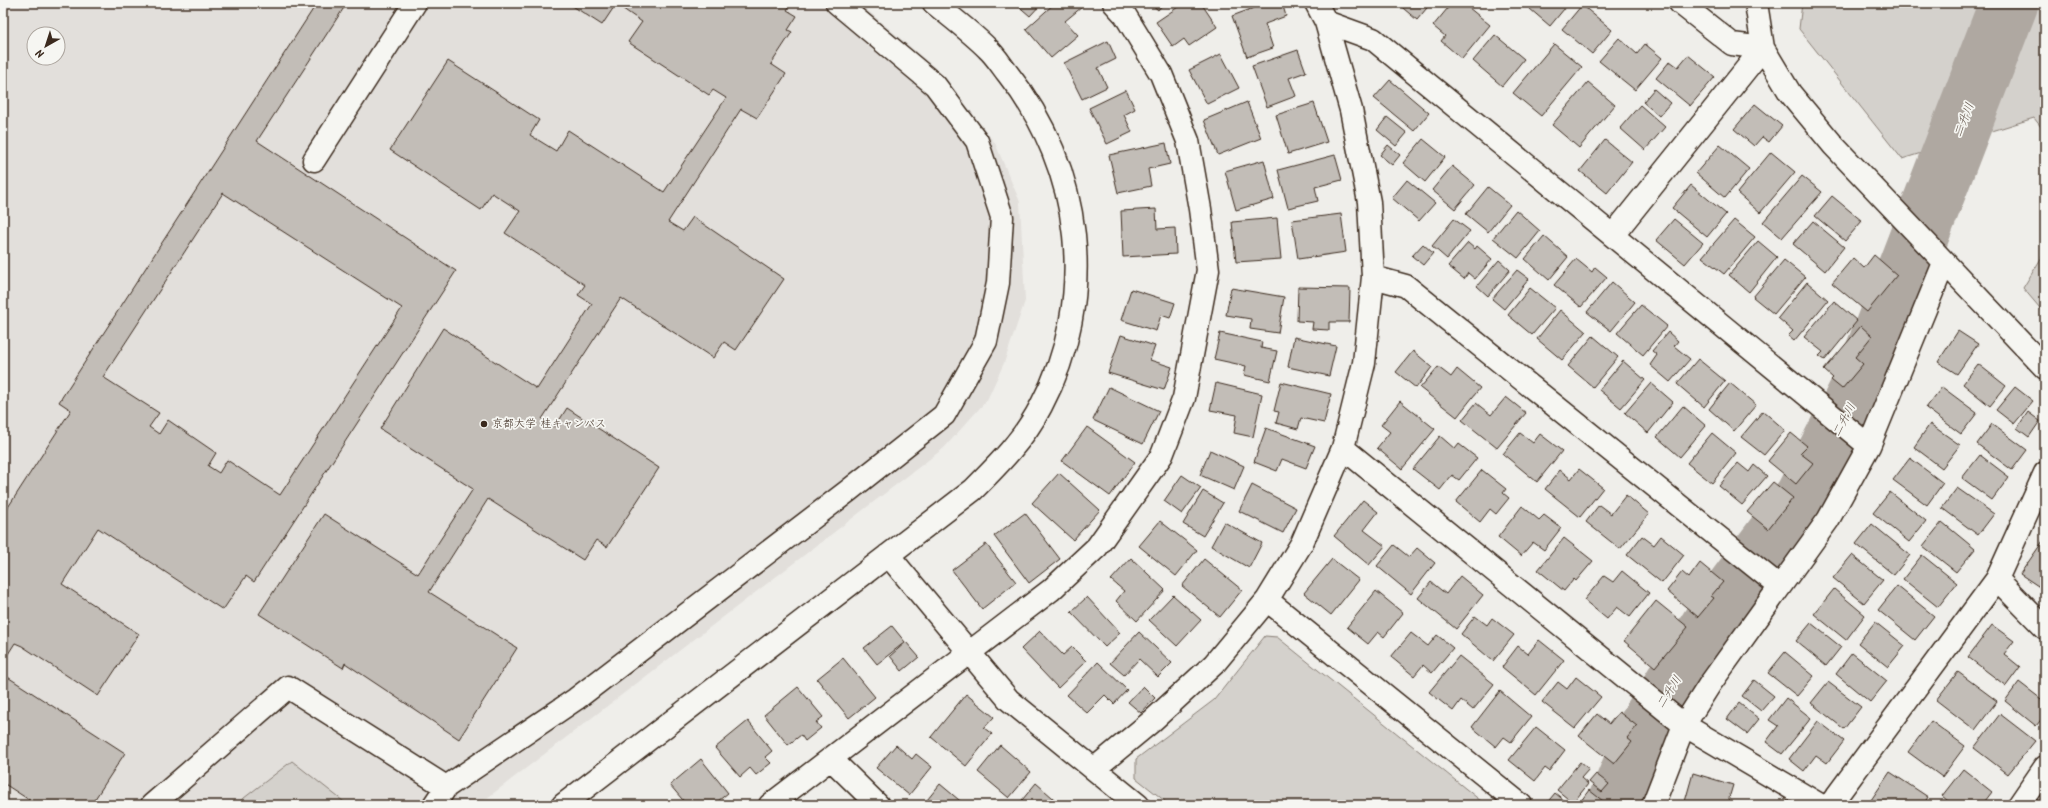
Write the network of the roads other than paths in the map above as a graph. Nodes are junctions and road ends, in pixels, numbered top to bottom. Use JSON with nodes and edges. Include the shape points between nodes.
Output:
{"nodes":[{"id":1,"x":415,"y":3,"type":"edge"},
{"id":2,"x":837,"y":3,"type":"edge"},
{"id":3,"x":1114,"y":3,"type":"edge"},
{"id":4,"x":1680,"y":3,"type":"edge"},
{"id":5,"x":1756,"y":3,"type":"edge"},
{"id":6,"x":938,"y":4,"type":"edge"},
{"id":7,"x":1321,"y":12,"type":"edge"},
{"id":8,"x":1763,"y":48,"type":"junction"},
{"id":9,"x":314,"y":160,"type":"dead end"},
{"id":10,"x":1613,"y":235,"type":"junction"},
{"id":11,"x":1944,"y":263,"type":"junction"},
{"id":12,"x":1373,"y":277,"type":"junction"},
{"id":13,"x":2045,"y":368,"type":"edge"},
{"id":14,"x":1869,"y":446,"type":"junction"},
{"id":15,"x":1343,"y":448,"type":"junction"},
{"id":16,"x":2045,"y":473,"type":"edge"},
{"id":17,"x":888,"y":555,"type":"junction"},
{"id":18,"x":1997,"y":579,"type":"junction"},
{"id":19,"x":1779,"y":586,"type":"junction"},
{"id":20,"x":1267,"y":600,"type":"junction"},
{"id":21,"x":2045,"y":628,"type":"edge"},
{"id":22,"x":970,"y":653,"type":"junction"},
{"id":23,"x":1684,"y":725,"type":"junction"},
{"id":24,"x":831,"y":759,"type":"junction"},
{"id":25,"x":2045,"y":767,"type":"edge"},
{"id":26,"x":1094,"y":769,"type":"junction"},
{"id":27,"x":440,"y":796,"type":"edge"},
{"id":28,"x":152,"y":805,"type":"edge"},
{"id":29,"x":563,"y":805,"type":"edge"},
{"id":30,"x":770,"y":805,"type":"edge"},
{"id":31,"x":878,"y":805,"type":"edge"},
{"id":32,"x":1138,"y":805,"type":"edge"},
{"id":33,"x":1521,"y":805,"type":"edge"},
{"id":34,"x":1653,"y":805,"type":"edge"},
{"id":35,"x":1820,"y":805,"type":"edge"},
{"id":36,"x":1830,"y":805,"type":"edge"},
{"id":37,"x":2018,"y":805,"type":"edge"}],
"edges":[{"from":1,"to":9,"type":"street"},
{"from":2,"to":27,"type":"street","via":[[936,85],[977,141],[1002,217],[998,283],[986,341],[944,415],[576,699]]},
{"from":3,"to":22,"type":"street","via":[[1125,15],[1161,74],[1188,141],[1208,270],[1184,398],[1162,455],[1097,547],[1051,590]]},
{"from":4,"to":8,"type":"street","via":[[1732,44]]},
{"from":5,"to":8,"type":"street"},
{"from":6,"to":17,"type":"street","via":[[988,48],[1025,96],[1052,146],[1069,196],[1074,237],[1074,304],[1063,356],[1041,406],[1014,448],[973,490]]},
{"from":7,"to":10,"type":"street","via":[[1373,39]]},
{"from":7,"to":12,"type":"street","via":[[1351,110],[1369,202]]},
{"from":8,"to":10,"type":"street"},
{"from":8,"to":11,"type":"street","via":[[1790,92],[1834,146]]},
{"from":10,"to":14,"type":"street"},
{"from":11,"to":13,"type":"street"},
{"from":11,"to":14,"type":"street"},
{"from":12,"to":15,"type":"street","via":[[1364,363]]},
{"from":12,"to":19,"type":"street","via":[[1406,286]]},
{"from":14,"to":19,"type":"street","via":[[1828,520]]},
{"from":15,"to":20,"type":"street","via":[[1302,542]]},
{"from":15,"to":23,"type":"street"},
{"from":16,"to":18,"type":"street"},
{"from":17,"to":22,"type":"street"},
{"from":17,"to":29,"type":"street"},
{"from":18,"to":21,"type":"street"},
{"from":18,"to":36,"type":"street"},
{"from":19,"to":23,"type":"street"},
{"from":20,"to":26,"type":"street","via":[[1214,664],[1152,721]]},
{"from":20,"to":33,"type":"street"},
{"from":22,"to":24,"type":"street"},
{"from":22,"to":26,"type":"street","via":[[1009,700]]},
{"from":23,"to":34,"type":"street"},
{"from":23,"to":35,"type":"street"},
{"from":24,"to":30,"type":"street"},
{"from":24,"to":31,"type":"street"},
{"from":25,"to":37,"type":"street"},
{"from":26,"to":32,"type":"street"},
{"from":27,"to":28,"type":"street","via":[[288,687]]}]}
